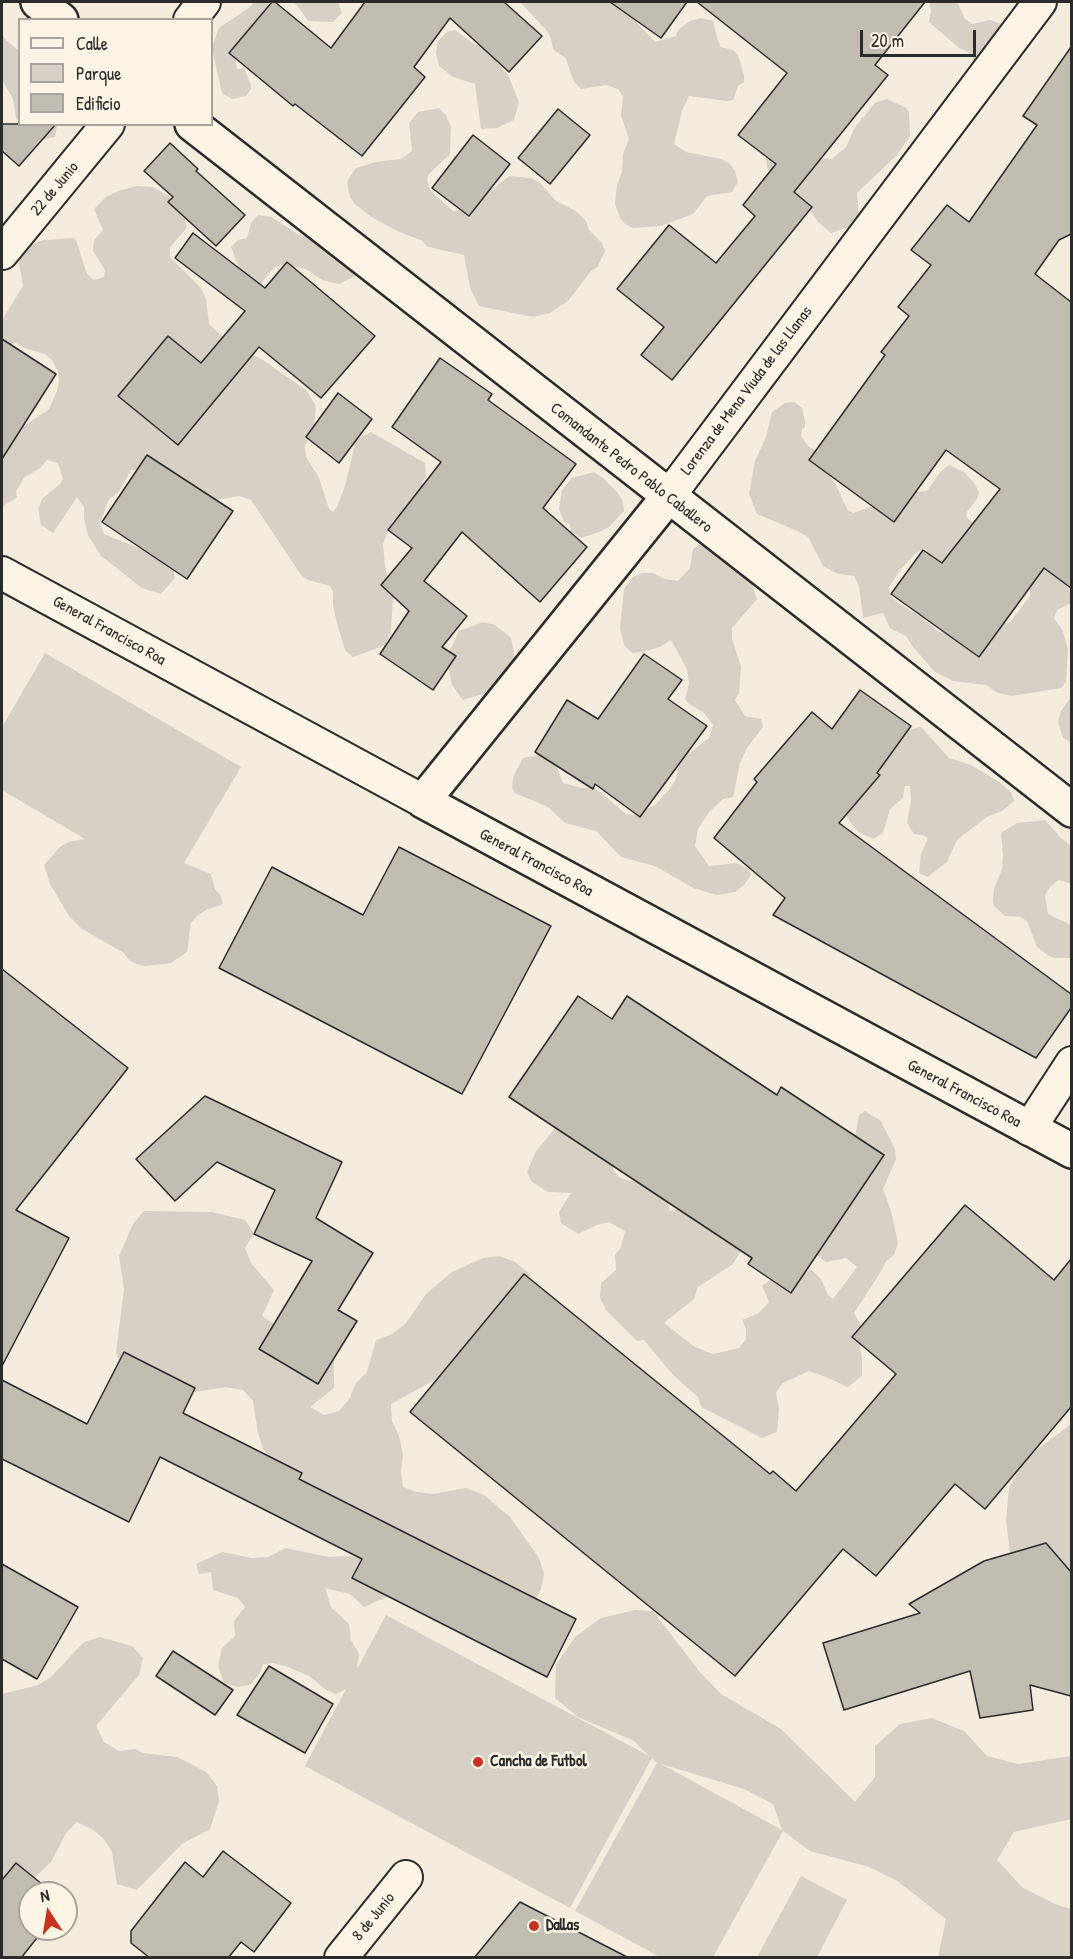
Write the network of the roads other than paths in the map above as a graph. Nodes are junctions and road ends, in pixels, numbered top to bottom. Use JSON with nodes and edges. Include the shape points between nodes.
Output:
{"nodes":[{"id":1,"x":38,"y":2,"type":"edge"},
{"id":2,"x":204,"y":2,"type":"edge"},
{"id":3,"x":1040,"y":2,"type":"edge"},
{"id":4,"x":58,"y":18,"type":"edge"},
{"id":5,"x":192,"y":18,"type":"edge"},
{"id":6,"x":106,"y":126,"type":"edge"},
{"id":7,"x":195,"y":126,"type":"edge"},
{"id":8,"x":2,"y":253,"type":"edge"},
{"id":9,"x":668,"y":497,"type":"junction"},
{"id":10,"x":2,"y":573,"type":"edge"},
{"id":11,"x":423,"y":801,"type":"junction"},
{"id":12,"x":1071,"y":810,"type":"edge"},
{"id":13,"x":1071,"y":1063,"type":"edge"},
{"id":14,"x":1029,"y":1129,"type":"junction"},
{"id":15,"x":1071,"y":1151,"type":"edge"},
{"id":16,"x":406,"y":1877,"type":"dead end"},
{"id":17,"x":341,"y":1958,"type":"edge"}],
"edges":[{"from":1,"to":4,"type":"street"},
{"from":2,"to":5,"type":"street"},
{"from":3,"to":9,"type":"street","name":"Lorenza de Mena Viuda de las Llanas"},
{"from":6,"to":8,"type":"street","name":"22 de Junio"},
{"from":7,"to":9,"type":"street","name":"Comandante Pedro Pablo Caballero"},
{"from":9,"to":11,"type":"street","name":"Lorenza de Mena Viuda de las Llanas"},
{"from":9,"to":12,"type":"street","name":"Comandante Pedro Pablo Caballero"},
{"from":10,"to":11,"type":"street","name":"General Francisco Roa"},
{"from":11,"to":14,"type":"street","name":"General Francisco Roa"},
{"from":13,"to":14,"type":"street"},
{"from":14,"to":15,"type":"street","name":"General Francisco Roa"},
{"from":16,"to":17,"type":"street","name":"8 de Junio"}]}
